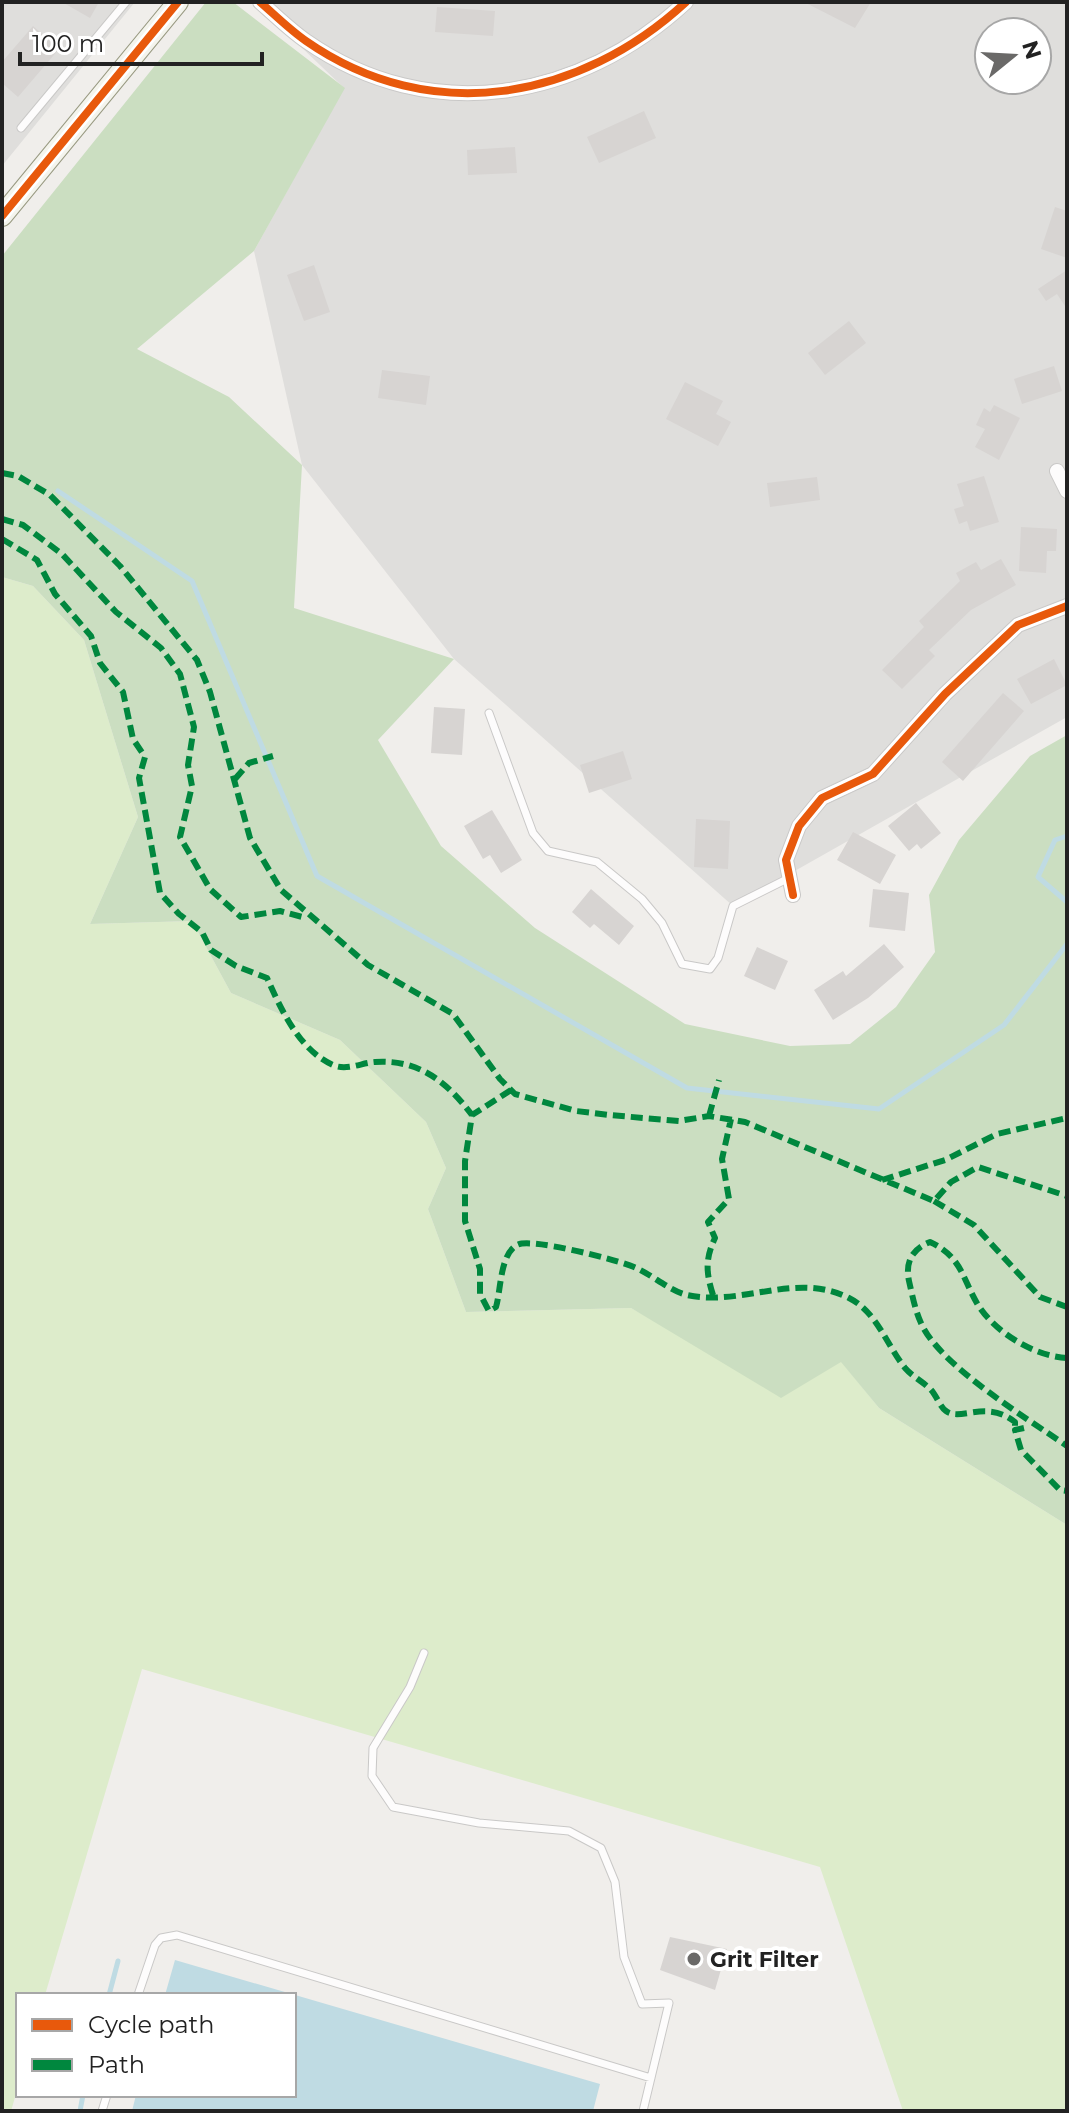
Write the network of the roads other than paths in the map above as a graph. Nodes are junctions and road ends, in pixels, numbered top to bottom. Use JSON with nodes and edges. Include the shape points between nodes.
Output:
{"nodes":[{"id":1,"x":126,"y":2,"type":"edge"},
{"id":2,"x":178,"y":2,"type":"edge"},
{"id":3,"x":260,"y":2,"type":"edge"},
{"id":4,"x":686,"y":2,"type":"edge"},
{"id":5,"x":21,"y":128,"type":"dead end"},
{"id":6,"x":2,"y":216,"type":"edge"},
{"id":7,"x":1057,"y":471,"type":"dead end"},
{"id":8,"x":1067,"y":491,"type":"edge"},
{"id":9,"x":1067,"y":606,"type":"edge"},
{"id":10,"x":489,"y":713,"type":"dead end"},
{"id":11,"x":789,"y":878,"type":"junction"},
{"id":12,"x":793,"y":895,"type":"dead end"},
{"id":13,"x":424,"y":1653,"type":"dead end"},
{"id":14,"x":139,"y":1993,"type":"edge"},
{"id":15,"x":651,"y":2078,"type":"junction"},
{"id":16,"x":643,"y":2111,"type":"edge"}],
"edges":[{"from":1,"to":5,"type":"lane"},
{"from":2,"to":6,"type":"street"},
{"from":3,"to":4,"type":"street","via":[[307,41],[346,64],[405,85],[480,92],[528,89],[581,73],[656,30]]},
{"from":7,"to":8,"type":"street"},
{"from":9,"to":11,"type":"street","via":[[1018,625],[945,694],[873,774],[822,798],[799,826],[786,860]]},
{"from":10,"to":11,"type":"lane","via":[[533,833],[548,851],[597,862],[642,899],[662,923],[682,964],[710,969],[733,906]]},
{"from":11,"to":12,"type":"street"},
{"from":13,"to":15,"type":"lane","via":[[373,1748],[372,1776],[393,1807],[479,1823],[569,1831],[601,1848],[615,1882],[624,1957],[642,2004],[669,2003]]},
{"from":14,"to":15,"type":"lane","via":[[155,1945],[177,1935]]},
{"from":15,"to":16,"type":"lane"}]}
